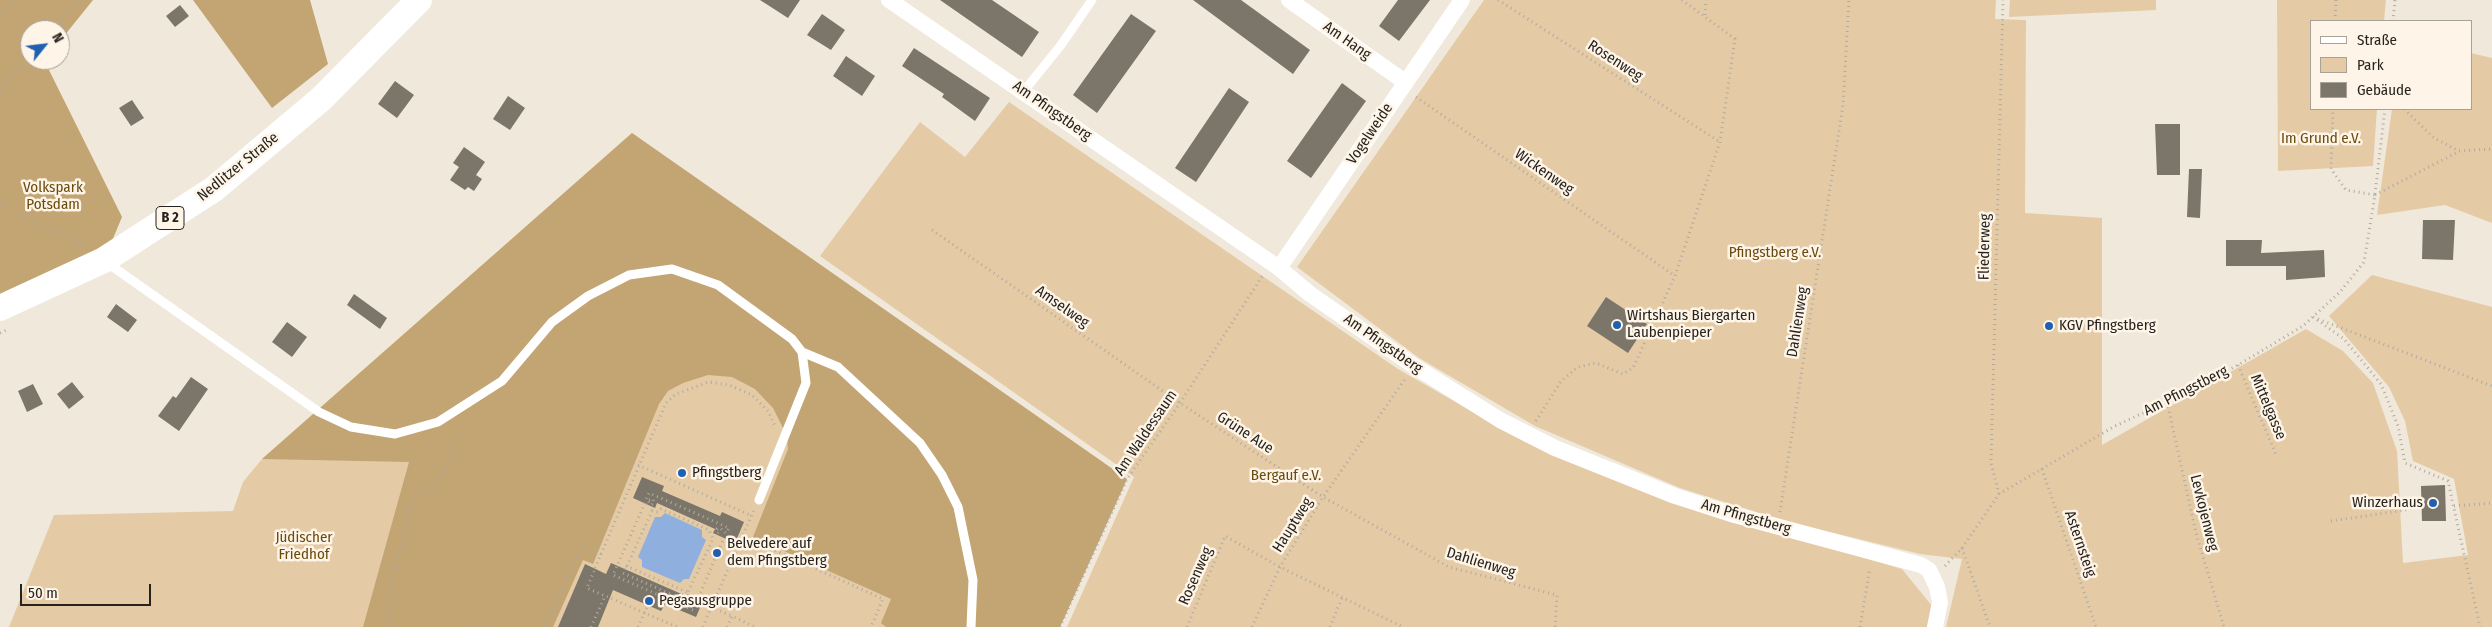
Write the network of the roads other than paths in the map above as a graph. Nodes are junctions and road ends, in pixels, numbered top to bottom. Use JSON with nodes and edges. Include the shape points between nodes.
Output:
{"nodes":[{"id":1,"x":419,"y":0,"type":"edge"},
{"id":2,"x":889,"y":0,"type":"edge"},
{"id":3,"x":1092,"y":0,"type":"edge"},
{"id":4,"x":1289,"y":0,"type":"edge"},
{"id":5,"x":1462,"y":0,"type":"edge"},
{"id":6,"x":1405,"y":82,"type":"junction"},
{"id":7,"x":1024,"y":91,"type":"junction"},
{"id":8,"x":96,"y":254,"type":"junction"},
{"id":9,"x":1275,"y":265,"type":"junction"},
{"id":10,"x":0,"y":308,"type":"edge"},
{"id":11,"x":802,"y":352,"type":"junction"},
{"id":12,"x":759,"y":500,"type":"dead end"},
{"id":13,"x":971,"y":627,"type":"edge"},
{"id":14,"x":1935,"y":627,"type":"edge"}],
"edges":[{"from":1,"to":8,"type":"main road","name":"Nedlitzer Straße","number":"B 2","via":[[321,99],[214,189]]},
{"from":2,"to":7,"type":"street","name":"Am Pfingstberg"},
{"from":3,"to":7,"type":"lane"},
{"from":4,"to":6,"type":"street","name":"Am Hang"},
{"from":5,"to":6,"type":"street","name":"Vogelweide"},
{"from":6,"to":9,"type":"street","name":"Vogelweide"},
{"from":7,"to":9,"type":"street","name":"Am Pfingstberg"},
{"from":8,"to":10,"type":"main road","name":"Nedlitzer Straße","number":"B 2"},
{"from":8,"to":11,"type":"lane","via":[[319,412],[351,427],[395,434],[438,422],[502,381],[552,322],[588,296],[629,275],[672,269],[718,285],[792,339]]},
{"from":9,"to":14,"type":"street","name":"Am Pfingstberg","via":[[1310,294],[1414,366],[1528,435],[1675,496],[1921,565],[1932,576],[1940,602]]},
{"from":11,"to":12,"type":"lane","via":[[806,383]]},
{"from":11,"to":13,"type":"lane","via":[[838,367],[920,443],[942,475],[958,508],[973,580]]}]}
